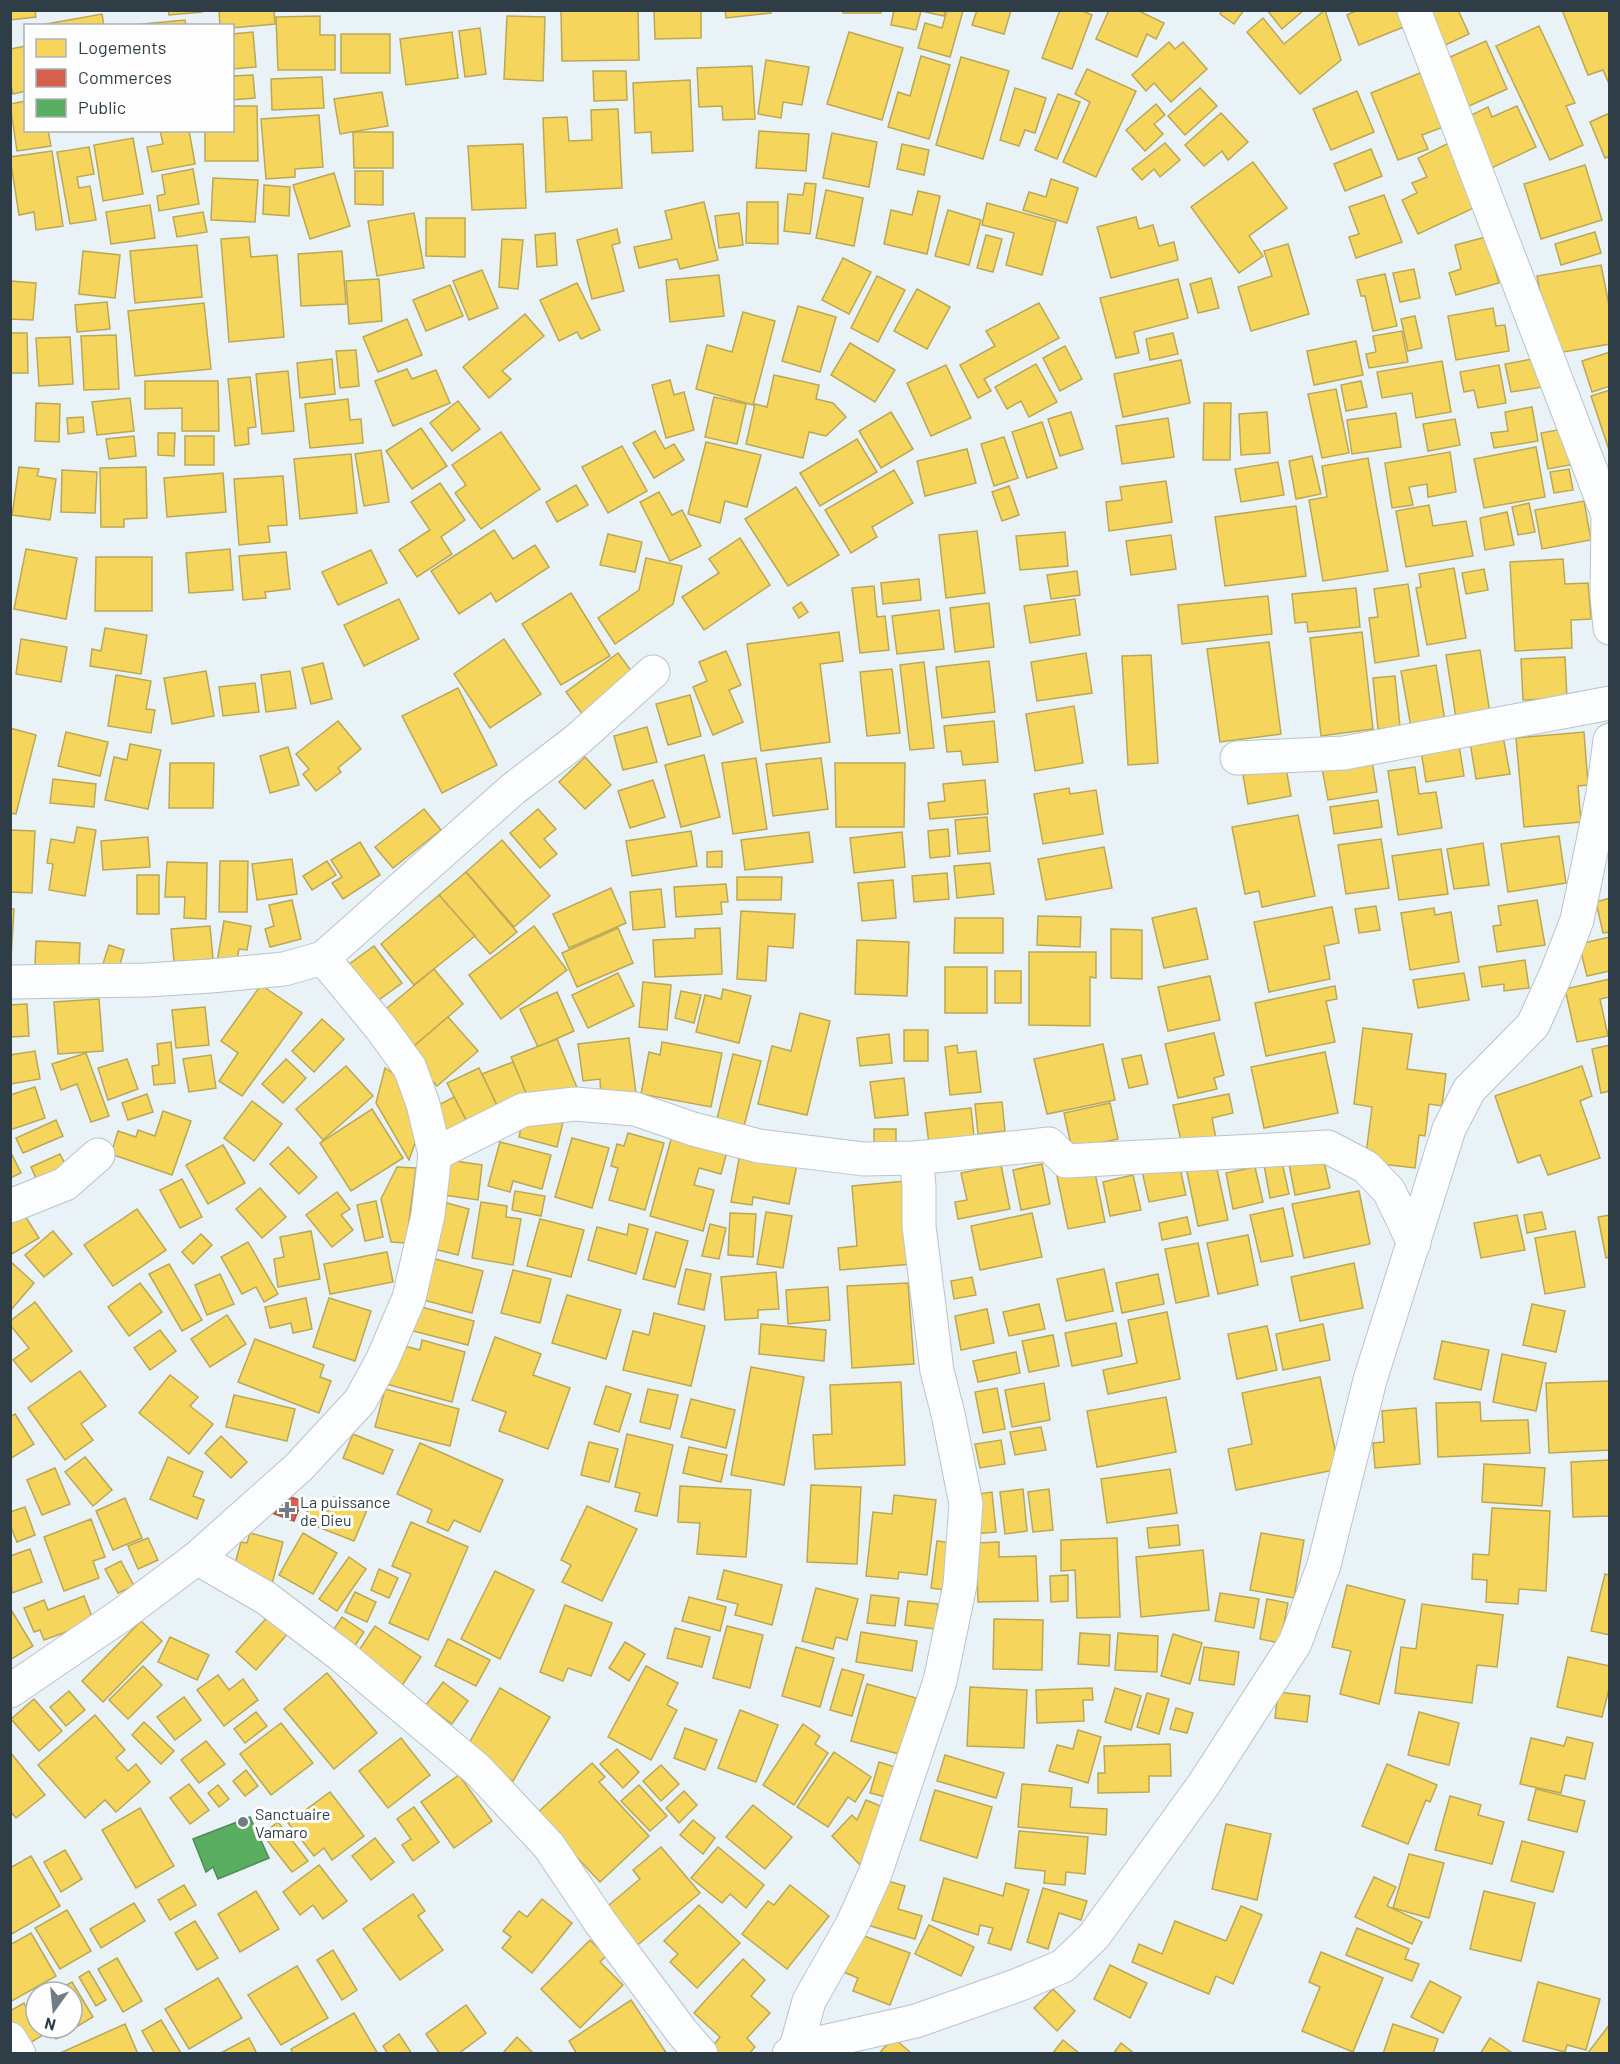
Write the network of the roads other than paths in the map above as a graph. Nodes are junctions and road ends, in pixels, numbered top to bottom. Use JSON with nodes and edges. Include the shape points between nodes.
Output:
{"nodes":[{"id":1,"x":1414,"y":10,"type":"edge"},
{"id":2,"x":1609,"y":515,"type":"edge"},
{"id":3,"x":1610,"y":628,"type":"edge"},
{"id":4,"x":653,"y":672,"type":"dead end"},
{"id":5,"x":1610,"y":703,"type":"edge"},
{"id":6,"x":1610,"y":740,"type":"edge"},
{"id":7,"x":1237,"y":758,"type":"dead end"},
{"id":8,"x":323,"y":958,"type":"junction"},
{"id":9,"x":10,"y":982,"type":"edge"},
{"id":10,"x":435,"y":1154,"type":"junction"},
{"id":11,"x":98,"y":1155,"type":"dead end"},
{"id":12,"x":916,"y":1158,"type":"junction"},
{"id":13,"x":10,"y":1206,"type":"edge"},
{"id":14,"x":1414,"y":1244,"type":"junction"},
{"id":15,"x":197,"y":1558,"type":"junction"},
{"id":16,"x":10,"y":1691,"type":"edge"},
{"id":17,"x":10,"y":2039,"type":"edge"},
{"id":18,"x":792,"y":2051,"type":"edge"},
{"id":19,"x":19,"y":2054,"type":"edge"},
{"id":20,"x":701,"y":2054,"type":"edge"}],
"edges":[{"from":1,"to":2,"type":"street"},
{"from":2,"to":3,"type":"street"},
{"from":4,"to":8,"type":"street","via":[[577,740],[513,789]]},
{"from":5,"to":7,"type":"street","via":[[1344,753]]},
{"from":6,"to":14,"type":"street","via":[[1577,920],[1557,972],[1533,1025],[1469,1090],[1449,1129]]},
{"from":8,"to":9,"type":"street","via":[[284,969],[212,976]]},
{"from":8,"to":10,"type":"street","via":[[410,1068]]},
{"from":10,"to":12,"type":"street","via":[[523,1110],[575,1104],[635,1109],[759,1146],[864,1158]]},
{"from":10,"to":15,"type":"street","via":[[428,1215],[409,1298],[360,1401],[299,1467]]},
{"from":11,"to":13,"type":"street","via":[[65,1184]]},
{"from":12,"to":14,"type":"street","via":[[1049,1144],[1066,1161],[1328,1147],[1366,1167],[1389,1191]]},
{"from":12,"to":18,"type":"street","via":[[919,1226],[937,1371],[966,1504],[960,1585],[940,1682],[875,1874],[810,2001]]},
{"from":14,"to":18,"type":"street","via":[[1370,1380],[1324,1564],[1295,1643],[1204,1784],[1094,1936],[1063,1966],[1018,1985],[916,2021]]},
{"from":15,"to":16,"type":"street"},
{"from":15,"to":20,"type":"street","via":[[276,1605],[478,1770],[549,1846],[600,1922]]},
{"from":17,"to":19,"type":"street"}]}
